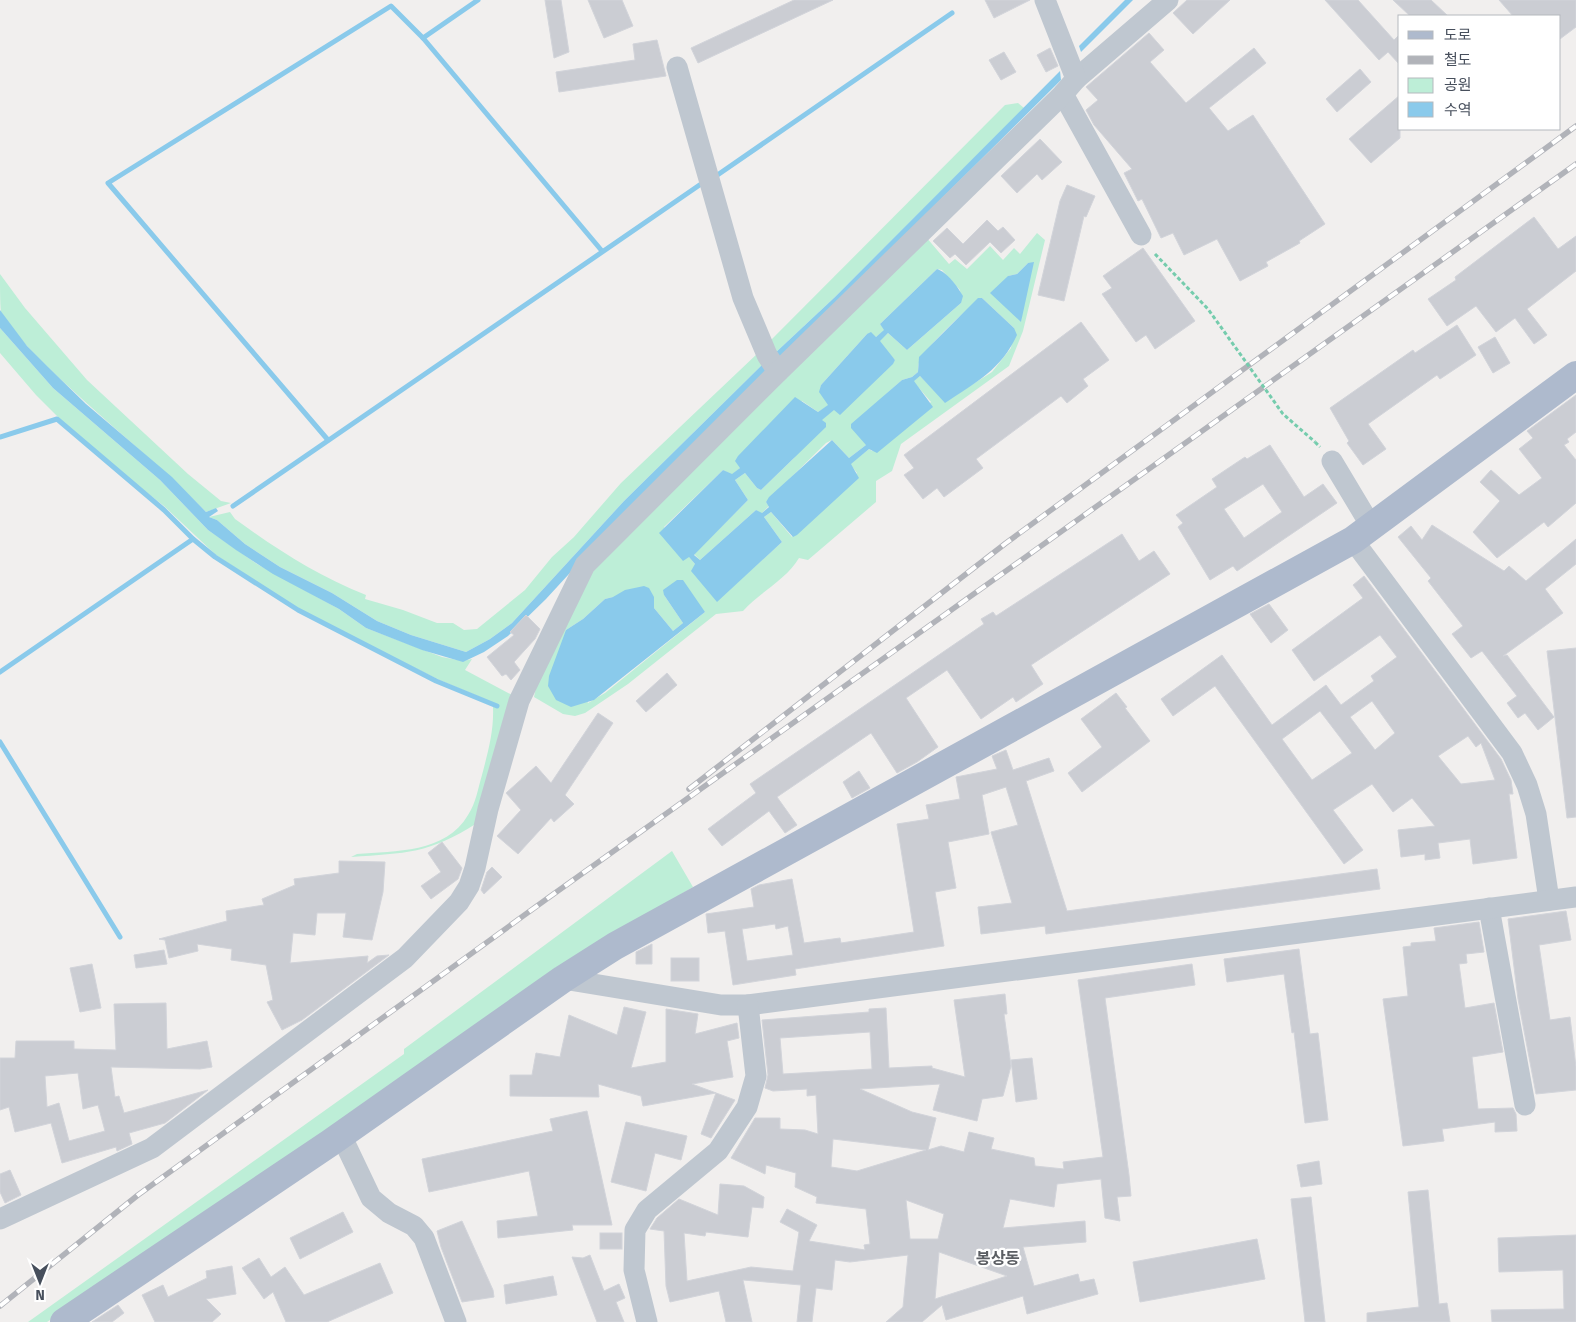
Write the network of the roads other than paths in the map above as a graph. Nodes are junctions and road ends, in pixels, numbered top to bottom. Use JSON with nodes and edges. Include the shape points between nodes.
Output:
{"nodes":[{"id":1,"x":1045,"y":0,"type":"edge"},
{"id":2,"x":1168,"y":0,"type":"edge"},
{"id":3,"x":677,"y":67,"type":"dead end"},
{"id":4,"x":1070,"y":86,"type":"junction"},
{"id":5,"x":1141,"y":235,"type":"dead end"},
{"id":6,"x":772,"y":363,"type":"junction"},
{"id":7,"x":1576,"y":375,"type":"edge"},
{"id":8,"x":1332,"y":461,"type":"dead end"},
{"id":9,"x":1362,"y":533,"type":"junction"},
{"id":10,"x":1576,"y":897,"type":"edge"},
{"id":11,"x":1549,"y":900,"type":"junction"},
{"id":12,"x":1488,"y":908,"type":"junction"},
{"id":13,"x":563,"y":980,"type":"junction"},
{"id":14,"x":748,"y":1006,"type":"junction"},
{"id":15,"x":1525,"y":1105,"type":"dead end"},
{"id":16,"x":341,"y":1135,"type":"junction"},
{"id":17,"x":0,"y":1220,"type":"edge"},
{"id":18,"x":64,"y":1322,"type":"edge"},
{"id":19,"x":456,"y":1322,"type":"edge"},
{"id":20,"x":647,"y":1322,"type":"edge"}],
"edges":[{"from":1,"to":4,"type":"street"},
{"from":2,"to":4,"type":"street"},
{"from":3,"to":6,"type":"street","via":[[743,298]]},
{"from":4,"to":5,"type":"street"},
{"from":4,"to":6,"type":"street"},
{"from":6,"to":17,"type":"street","via":[[585,565],[519,701],[475,868],[459,902],[405,958],[152,1148]]},
{"from":7,"to":9,"type":"main road"},
{"from":8,"to":9,"type":"street"},
{"from":9,"to":11,"type":"street","via":[[1512,753],[1536,814]]},
{"from":9,"to":13,"type":"main road","via":[[624,941]]},
{"from":10,"to":11,"type":"street"},
{"from":11,"to":12,"type":"street"},
{"from":12,"to":14,"type":"street"},
{"from":12,"to":15,"type":"street"},
{"from":13,"to":14,"type":"street","via":[[721,1005]]},
{"from":13,"to":16,"type":"main road"},
{"from":14,"to":20,"type":"street","via":[[756,1076],[747,1107],[718,1151],[647,1210],[635,1230],[634,1270]]},
{"from":16,"to":18,"type":"main road"},
{"from":16,"to":19,"type":"street","via":[[371,1198],[389,1213],[414,1226],[424,1238]]}]}
